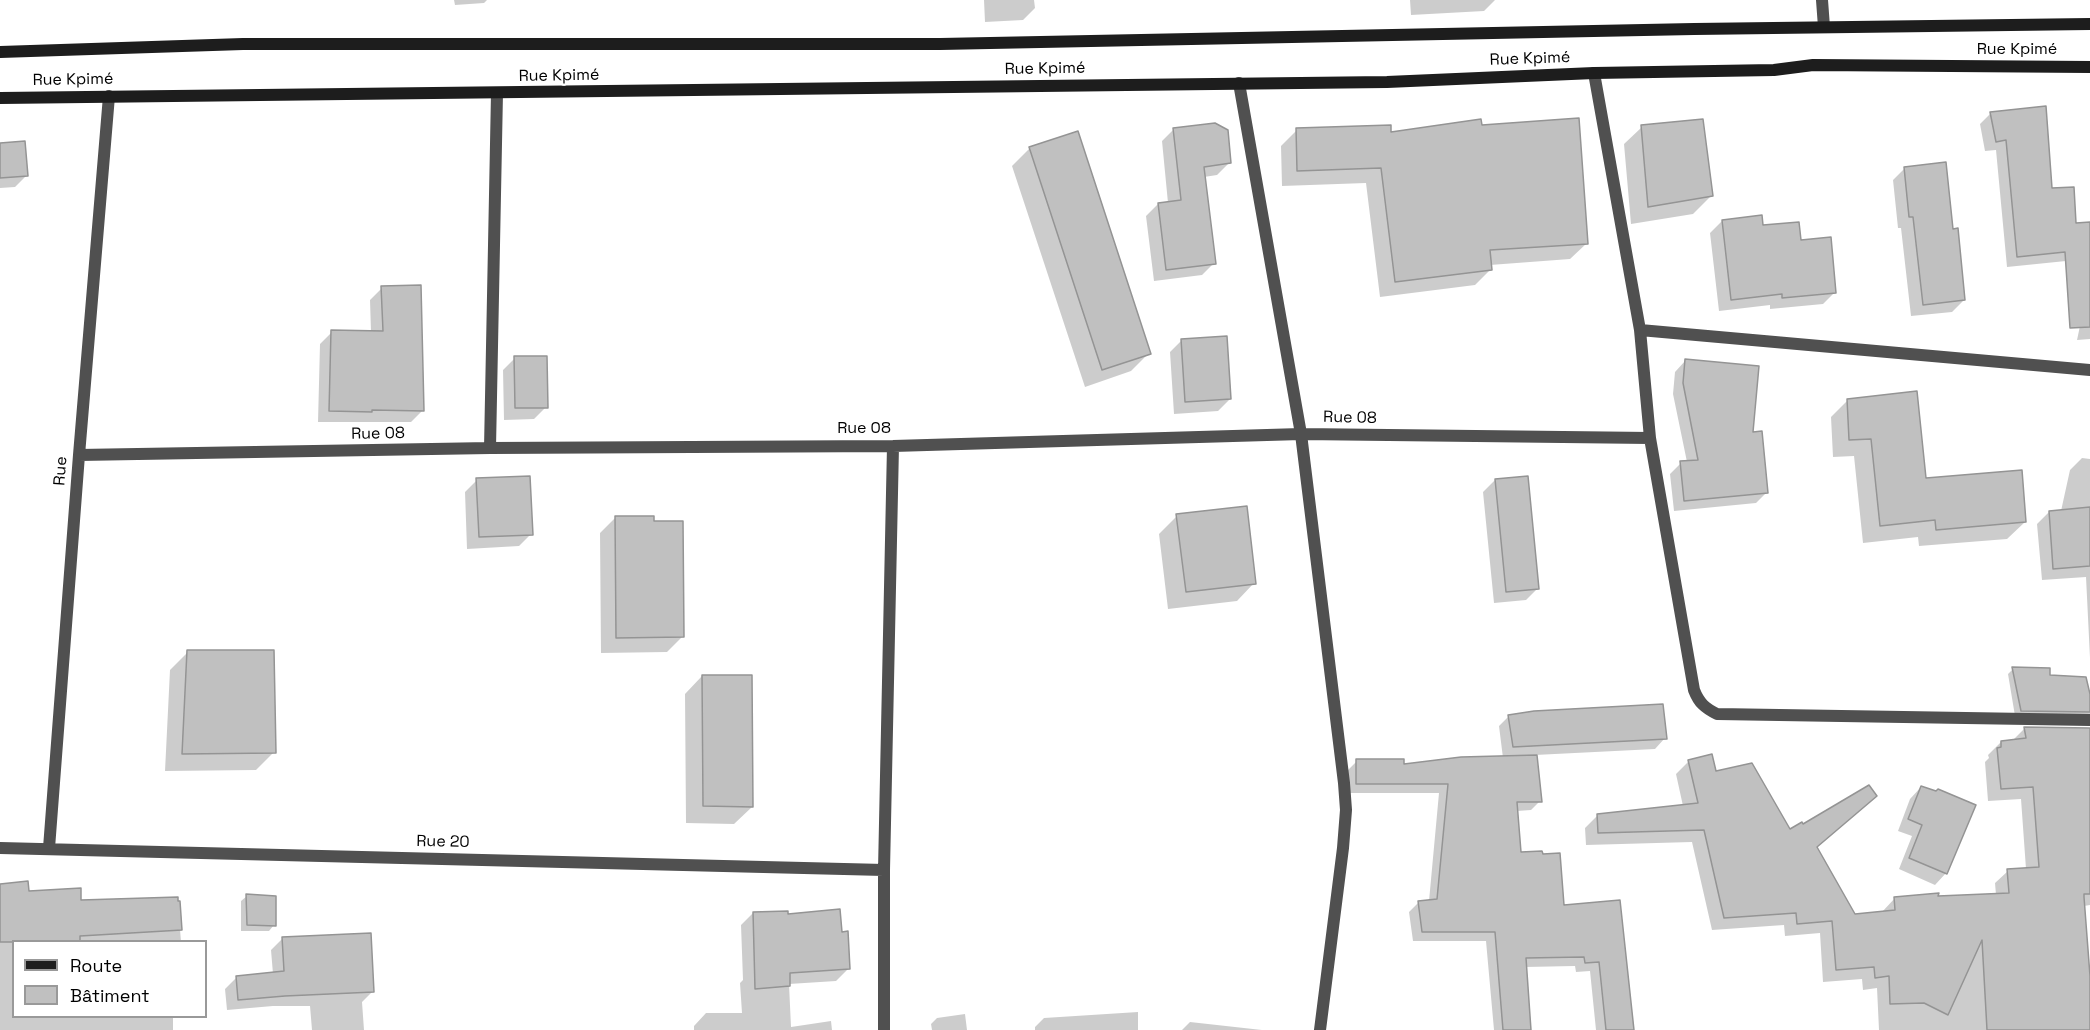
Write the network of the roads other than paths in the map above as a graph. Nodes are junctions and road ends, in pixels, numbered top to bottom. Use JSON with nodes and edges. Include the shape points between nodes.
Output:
{"nodes":[{"id":1,"x":1822,"y":0,"type":"edge"},
{"id":2,"x":2090,"y":24,"type":"edge"},
{"id":3,"x":1824,"y":27,"type":"junction"},
{"id":4,"x":0,"y":52,"type":"edge"},
{"id":5,"x":2090,"y":67,"type":"edge"},
{"id":6,"x":1594,"y":73,"type":"junction"},
{"id":7,"x":1239,"y":83,"type":"junction"},
{"id":8,"x":496,"y":93,"type":"junction"},
{"id":9,"x":110,"y":96,"type":"junction"},
{"id":10,"x":0,"y":98,"type":"edge"},
{"id":11,"x":1640,"y":330,"type":"junction"},
{"id":12,"x":2090,"y":370,"type":"edge"},
{"id":13,"x":1301,"y":434,"type":"junction"},
{"id":14,"x":1650,"y":438,"type":"junction"},
{"id":15,"x":893,"y":446,"type":"junction"},
{"id":16,"x":490,"y":448,"type":"junction"},
{"id":17,"x":79,"y":455,"type":"junction"},
{"id":18,"x":2090,"y":720,"type":"edge"},
{"id":19,"x":0,"y":848,"type":"edge"},
{"id":20,"x":49,"y":848,"type":"junction"},
{"id":21,"x":884,"y":870,"type":"junction"},
{"id":22,"x":884,"y":1030,"type":"edge"},
{"id":23,"x":1320,"y":1030,"type":"edge"}],
"edges":[{"from":1,"to":3,"type":"street"},
{"from":2,"to":3,"type":"main road","name":"Rue Kpimé"},
{"from":3,"to":4,"type":"main road","name":"Rue Kpimé","via":[[940,44],[243,45]]},
{"from":5,"to":6,"type":"main road","name":"Rue Kpimé","via":[[1813,65],[1774,70]]},
{"from":6,"to":7,"type":"main road","name":"Rue Kpimé","via":[[1387,82]]},
{"from":6,"to":11,"type":"street"},
{"from":7,"to":8,"type":"main road","name":"Rue Kpimé"},
{"from":7,"to":13,"type":"street"},
{"from":8,"to":9,"type":"main road","name":"Rue Kpimé"},
{"from":8,"to":16,"type":"street"},
{"from":9,"to":10,"type":"main road","name":"Rue Kpimé"},
{"from":9,"to":17,"type":"street","name":"Rue"},
{"from":11,"to":12,"type":"street"},
{"from":11,"to":14,"type":"street"},
{"from":13,"to":14,"type":"street","name":"Rue 08"},
{"from":13,"to":15,"type":"street","name":"Rue 08"},
{"from":13,"to":23,"type":"street","via":[[1346,810]]},
{"from":14,"to":18,"type":"street","via":[[1695,690],[1706,709],[1717,714]]},
{"from":15,"to":16,"type":"street","name":"Rue 08"},
{"from":15,"to":21,"type":"street"},
{"from":16,"to":17,"type":"street","name":"Rue 08"},
{"from":17,"to":20,"type":"street","name":"Rue"},
{"from":19,"to":20,"type":"street","name":"Rue 20"},
{"from":20,"to":21,"type":"street","name":"Rue 20"},
{"from":21,"to":22,"type":"street"}]}
